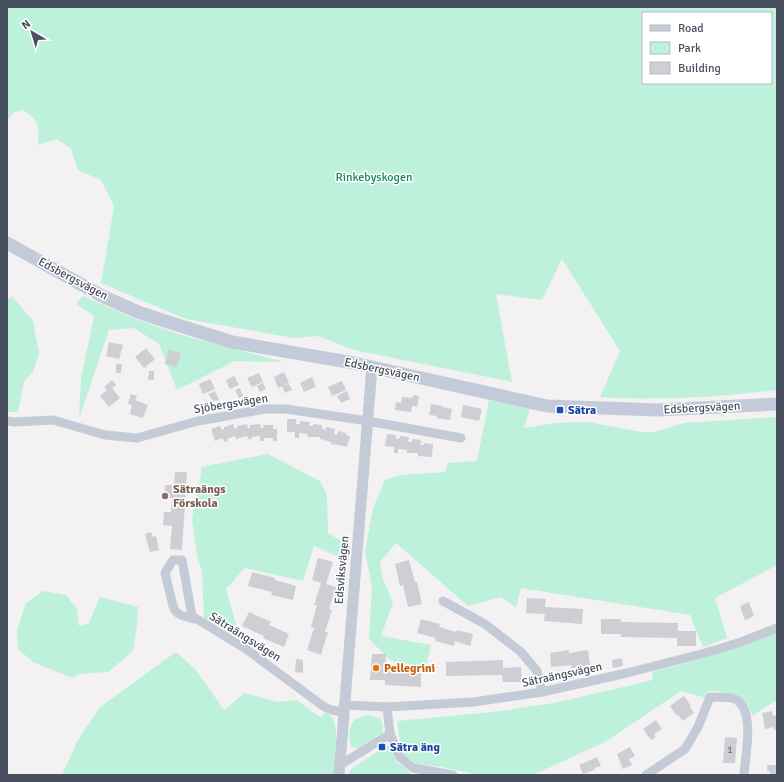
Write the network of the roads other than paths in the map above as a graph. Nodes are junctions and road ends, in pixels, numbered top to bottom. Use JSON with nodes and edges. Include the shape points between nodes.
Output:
{"nodes":[{"id":1,"x":7,"y":243,"type":"edge"},
{"id":2,"x":372,"y":367,"type":"junction"},
{"id":3,"x":777,"y":404,"type":"edge"},
{"id":4,"x":7,"y":421,"type":"edge"},
{"id":5,"x":368,"y":421,"type":"junction"},
{"id":6,"x":461,"y":438,"type":"dead end"},
{"id":7,"x":443,"y":601,"type":"dead end"},
{"id":8,"x":194,"y":619,"type":"junction"},
{"id":9,"x":777,"y":628,"type":"edge"},
{"id":10,"x":542,"y":692,"type":"junction"},
{"id":11,"x":387,"y":707,"type":"junction"},
{"id":12,"x":344,"y":708,"type":"junction"},
{"id":13,"x":390,"y":734,"type":"junction"},
{"id":14,"x":340,"y":770,"type":"edge"},
{"id":15,"x":453,"y":775,"type":"edge"},
{"id":16,"x":646,"y":775,"type":"edge"},
{"id":17,"x":744,"y":775,"type":"edge"}],
"edges":[{"from":1,"to":2,"type":"main road","name":"Edsbergsvägen","via":[[102,296],[138,312],[232,342]]},
{"from":2,"to":3,"type":"main road","name":"Edsbergsvägen","via":[[547,406],[658,410]]},
{"from":2,"to":5,"type":"street","name":"Edsviksvägen"},
{"from":4,"to":5,"type":"street","name":"Sjöbergsvägen","via":[[53,420],[105,434],[137,438],[198,420],[265,409],[286,409]]},
{"from":5,"to":6,"type":"street","name":"Sjöbergsvägen"},
{"from":5,"to":12,"type":"street","name":"Edsviksvägen"},
{"from":7,"to":10,"type":"street","via":[[485,624],[521,652],[537,671]]},
{"from":8,"to":8,"type":"street","name":"Sätraängsvägen","via":[[178,614],[173,606],[165,573],[173,560],[182,560]]},
{"from":8,"to":12,"type":"street","name":"Sätraängsvägen","via":[[246,649],[323,706],[331,710]]},
{"from":9,"to":10,"type":"street","name":"Sätraängsvägen","via":[[705,653]]},
{"from":10,"to":11,"type":"street","name":"Sätraängsvägen","via":[[473,702]]},
{"from":11,"to":12,"type":"street","name":"Sätraängsvägen"},
{"from":11,"to":13,"type":"street"},
{"from":12,"to":14,"type":"street","name":"Edsviksvägen"},
{"from":13,"to":14,"type":"street"},
{"from":13,"to":15,"type":"street","via":[[400,757],[413,768]]},
{"from":16,"to":17,"type":"street","via":[[685,749],[698,727],[710,697],[734,699],[743,705],[748,725]]}]}
